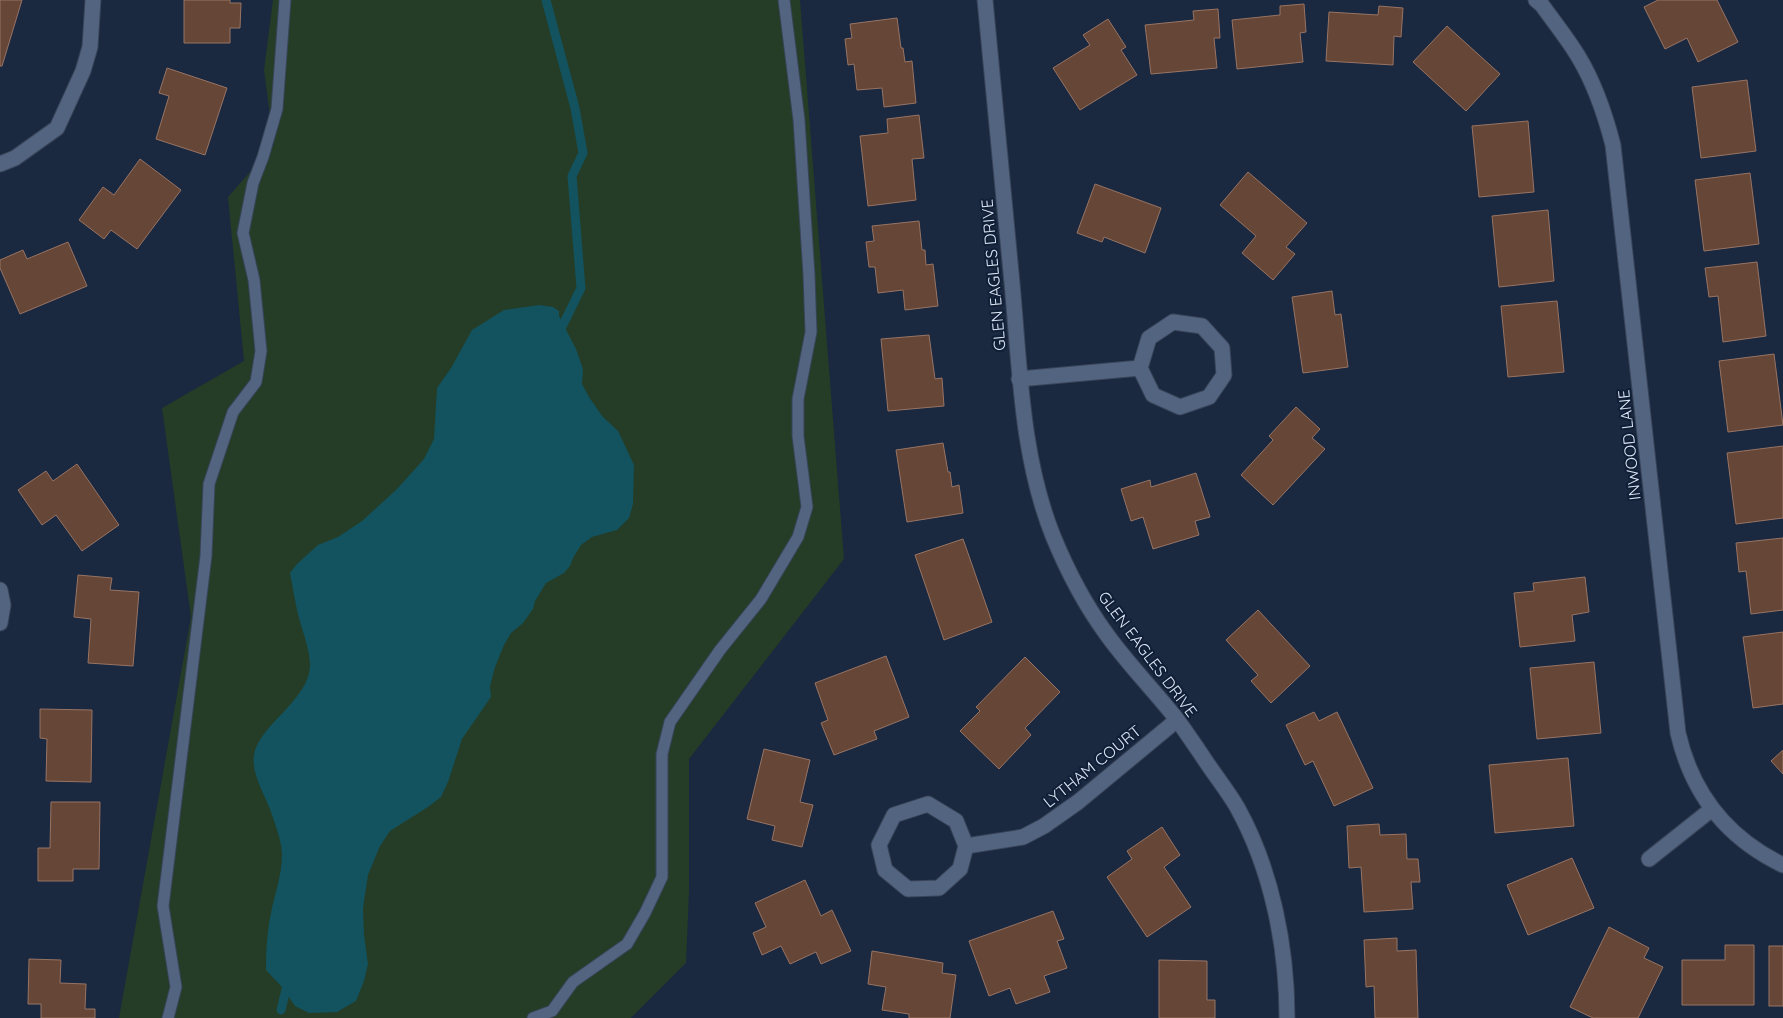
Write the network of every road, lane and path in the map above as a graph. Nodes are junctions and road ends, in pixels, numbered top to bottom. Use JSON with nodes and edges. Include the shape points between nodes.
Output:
{"nodes":[{"id":1,"x":93,"y":0,"type":"edge"},
{"id":2,"x":285,"y":0,"type":"edge"},
{"id":3,"x":784,"y":0,"type":"edge"},
{"id":4,"x":985,"y":0,"type":"edge"},
{"id":5,"x":1536,"y":0,"type":"edge"},
{"id":6,"x":0,"y":164,"type":"edge"},
{"id":7,"x":1140,"y":368,"type":"junction"},
{"id":8,"x":1019,"y":379,"type":"junction"},
{"id":9,"x":0,"y":590,"type":"edge"},
{"id":10,"x":0,"y":622,"type":"edge"},
{"id":11,"x":1177,"y":720,"type":"junction"},
{"id":12,"x":1712,"y":808,"type":"junction"},
{"id":13,"x":966,"y":846,"type":"junction"},
{"id":14,"x":1650,"y":859,"type":"dead end"},
{"id":15,"x":1783,"y":865,"type":"edge"},
{"id":16,"x":168,"y":1018,"type":"edge"},
{"id":17,"x":533,"y":1018,"type":"edge"},
{"id":18,"x":1287,"y":1018,"type":"edge"}],
"edges":[{"from":1,"to":6,"type":"street","via":[[90,47],[83,71],[57,128],[15,158]]},
{"from":2,"to":16,"type":"lane","via":[[276,109],[253,183],[244,233],[254,280],[261,351],[256,382],[233,412],[210,484],[206,556],[163,906],[176,987]]},
{"from":3,"to":17,"type":"lane","via":[[799,120],[809,276],[811,332],[798,399],[798,436],[807,507],[798,537],[762,598],[720,650],[670,722],[662,754],[662,877],[645,913],[627,944],[573,982],[552,1010]]},
{"from":4,"to":8,"type":"street","name":"GLEN EAGLES DRIVE"},
{"from":5,"to":12,"type":"street","name":"INWOOD LANE","via":[[1573,48],[1592,81],[1613,145],[1678,733],[1690,774]]},
{"from":7,"to":7,"type":"street","via":[[1153,395],[1180,407],[1209,397],[1224,375],[1222,348],[1202,326],[1173,322],[1149,338]]},
{"from":7,"to":8,"type":"street"},
{"from":8,"to":11,"type":"street","name":"GLEN EAGLES DRIVE","via":[[1030,455],[1042,504],[1070,575],[1106,634]]},
{"from":9,"to":10,"type":"street","via":[[3,606]]},
{"from":11,"to":13,"type":"street","name":"LYTHAM COURT","via":[[1044,826],[1022,837]]},
{"from":11,"to":18,"type":"street","name":"GLEN EAGLES DRIVE","via":[[1237,807],[1254,845],[1278,922]]},
{"from":12,"to":14,"type":"street"},
{"from":12,"to":15,"type":"street","name":"INWOOD LANE","via":[[1727,827],[1759,853]]},
{"from":13,"to":13,"type":"street","via":[[956,821],[928,804],[894,816],[879,845],[885,870],[908,888],[939,888],[960,869]]}]}
